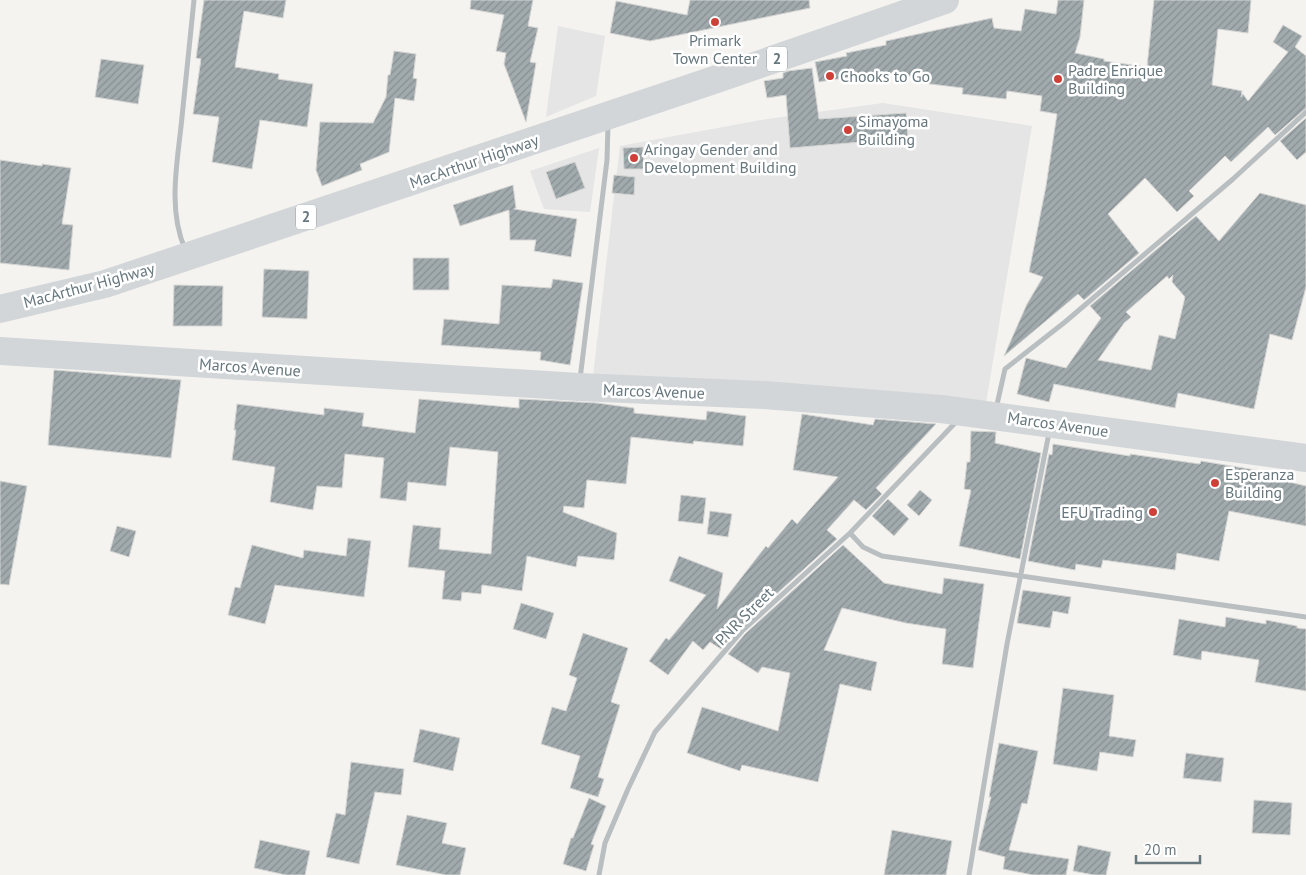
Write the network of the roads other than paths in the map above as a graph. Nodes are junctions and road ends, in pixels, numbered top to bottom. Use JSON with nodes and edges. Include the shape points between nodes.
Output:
{"nodes":[{"id":1,"x":194,"y":0,"type":"edge"},
{"id":2,"x":936,"y":2,"type":"edge"},
{"id":3,"x":1306,"y":112,"type":"edge"},
{"id":4,"x":608,"y":115,"type":"junction"},
{"id":5,"x":188,"y":256,"type":"junction"},
{"id":6,"x":0,"y":309,"type":"edge"},
{"id":7,"x":0,"y":351,"type":"edge"},
{"id":8,"x":579,"y":387,"type":"junction"},
{"id":9,"x":964,"y":413,"type":"junction"},
{"id":10,"x":994,"y":416,"type":"junction"},
{"id":11,"x":1051,"y":424,"type":"junction"},
{"id":12,"x":1306,"y":458,"type":"edge"},
{"id":13,"x":850,"y":534,"type":"junction"},
{"id":14,"x":1022,"y":576,"type":"junction"},
{"id":15,"x":1306,"y":617,"type":"edge"},
{"id":16,"x":600,"y":875,"type":"edge"},
{"id":17,"x":970,"y":875,"type":"edge"}],
"edges":[{"from":1,"to":5,"type":"street","via":[[175,205],[178,227]]},
{"from":2,"to":4,"type":"main road","name":"MacArthur Highway","number":"2"},
{"from":3,"to":10,"type":"street","via":[[1233,179],[1005,369]]},
{"from":4,"to":5,"type":"main road","name":"MacArthur Highway","number":"2"},
{"from":4,"to":8,"type":"street","via":[[607,160]]},
{"from":5,"to":6,"type":"main road","name":"MacArthur Highway","number":"2","via":[[105,284]]},
{"from":7,"to":8,"type":"main road","name":"Marcos Avenue"},
{"from":8,"to":9,"type":"main road","name":"Marcos Avenue","via":[[764,396]]},
{"from":9,"to":10,"type":"main road","name":"Marcos Avenue"},
{"from":9,"to":13,"type":"street","name":"PNR Street"},
{"from":10,"to":11,"type":"main road","name":"Marcos Avenue"},
{"from":11,"to":12,"type":"main road","name":"Marcos Avenue"},
{"from":11,"to":14,"type":"street"},
{"from":13,"to":14,"type":"street","via":[[863,547],[882,556]]},
{"from":13,"to":16,"type":"street","name":"PNR Street","via":[[742,631],[655,732],[605,843]]},
{"from":14,"to":15,"type":"street"},
{"from":14,"to":17,"type":"street","via":[[1007,644]]}]}
